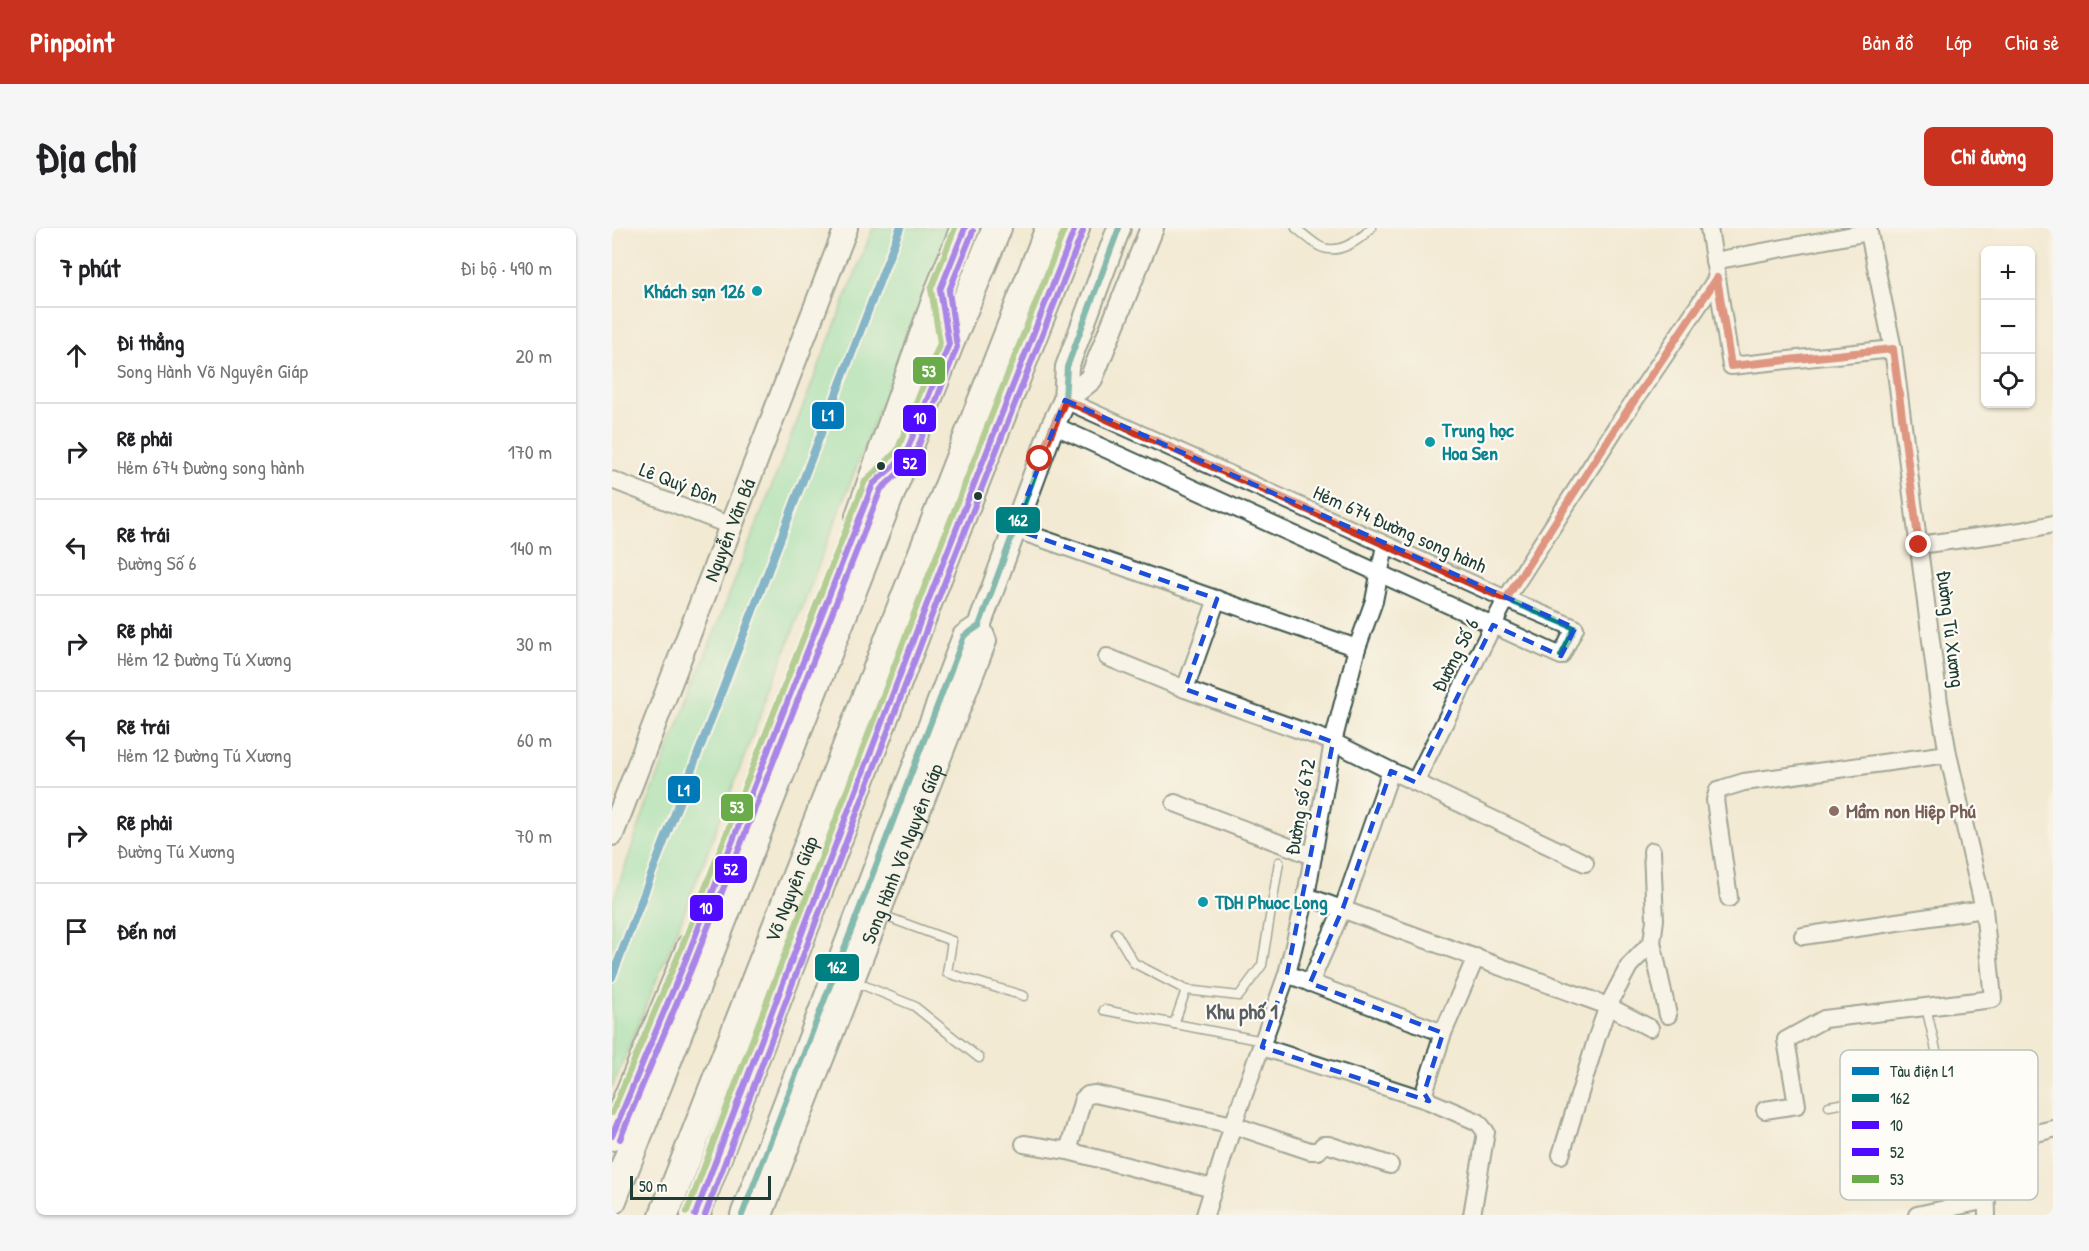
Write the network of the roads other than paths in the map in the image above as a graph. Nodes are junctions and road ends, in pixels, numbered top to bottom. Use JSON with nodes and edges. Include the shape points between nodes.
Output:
{"nodes":[{"id":1,"x":965,"y":228,"type":"edge"},
{"id":2,"x":997,"y":228,"type":"edge"},
{"id":3,"x":1050,"y":228,"type":"edge"},
{"id":4,"x":1075,"y":228,"type":"edge"},
{"id":5,"x":1119,"y":228,"type":"edge"},
{"id":6,"x":1152,"y":228,"type":"edge"},
{"id":7,"x":1296,"y":228,"type":"edge"},
{"id":8,"x":1371,"y":228,"type":"edge"},
{"id":9,"x":1709,"y":228,"type":"edge"},
{"id":10,"x":841,"y":230,"type":"edge"},
{"id":11,"x":1868,"y":230,"type":"edge"},
{"id":12,"x":1715,"y":270,"type":"junction"},
{"id":13,"x":940,"y":290,"type":"junction"},
{"id":14,"x":949,"y":344,"type":"junction"},
{"id":15,"x":1893,"y":349,"type":"junction"},
{"id":16,"x":1065,"y":400,"type":"junction"},
{"id":17,"x":1053,"y":425,"type":"junction"},
{"id":18,"x":905,"y":456,"type":"junction"},
{"id":19,"x":612,"y":480,"type":"edge"},
{"id":20,"x":873,"y":484,"type":"junction"},
{"id":21,"x":2053,"y":524,"type":"edge"},
{"id":22,"x":731,"y":526,"type":"junction"},
{"id":23,"x":1014,"y":529,"type":"junction"},
{"id":24,"x":1385,"y":545,"type":"junction"},
{"id":25,"x":1919,"y":545,"type":"junction"},
{"id":26,"x":1378,"y":574,"type":"junction"},
{"id":27,"x":1217,"y":599,"type":"junction"},
{"id":28,"x":1506,"y":599,"type":"junction"},
{"id":29,"x":1493,"y":625,"type":"junction"},
{"id":30,"x":979,"y":626,"type":"junction"},
{"id":31,"x":1357,"y":648,"type":"junction"},
{"id":32,"x":1107,"y":657,"type":"dead end"},
{"id":33,"x":1185,"y":688,"type":"junction"},
{"id":34,"x":1333,"y":742,"type":"junction"},
{"id":35,"x":1948,"y":754,"type":"junction"},
{"id":36,"x":1391,"y":771,"type":"junction"},
{"id":37,"x":1415,"y":782,"type":"junction"},
{"id":38,"x":1175,"y":803,"type":"dead end"},
{"id":39,"x":614,"y":824,"type":"edge"},
{"id":40,"x":1652,"y":851,"type":"dead end"},
{"id":41,"x":1313,"y":856,"type":"junction"},
{"id":42,"x":1279,"y":862,"type":"dead end"},
{"id":43,"x":1585,"y":863,"type":"dead end"},
{"id":44,"x":1306,"y":896,"type":"junction"},
{"id":45,"x":1729,"y":898,"type":"dead end"},
{"id":46,"x":1342,"y":908,"type":"junction"},
{"id":47,"x":1984,"y":909,"type":"junction"},
{"id":48,"x":878,"y":914,"type":"junction"},
{"id":49,"x":1116,"y":933,"type":"dead end"},
{"id":50,"x":1803,"y":936,"type":"dead end"},
{"id":51,"x":1652,"y":942,"type":"junction"},
{"id":52,"x":1476,"y":957,"type":"junction"},
{"id":53,"x":1287,"y":974,"type":"junction"},
{"id":54,"x":852,"y":981,"type":"junction"},
{"id":55,"x":1310,"y":983,"type":"junction"},
{"id":56,"x":1186,"y":990,"type":"junction"},
{"id":57,"x":1024,"y":996,"type":"dead end"},
{"id":58,"x":1608,"y":1006,"type":"junction"},
{"id":59,"x":1926,"y":1007,"type":"junction"},
{"id":60,"x":1104,"y":1011,"type":"dead end"},
{"id":61,"x":1668,"y":1015,"type":"dead end"},
{"id":62,"x":1174,"y":1024,"type":"junction"},
{"id":63,"x":1650,"y":1028,"type":"dead end"},
{"id":64,"x":1443,"y":1034,"type":"junction"},
{"id":65,"x":1263,"y":1044,"type":"junction"},
{"id":66,"x":1936,"y":1050,"type":"edge"},
{"id":67,"x":979,"y":1058,"type":"dead end"},
{"id":68,"x":1429,"y":1101,"type":"junction"},
{"id":69,"x":1840,"y":1104,"type":"edge"},
{"id":70,"x":1829,"y":1106,"type":"dead end"},
{"id":71,"x":1765,"y":1110,"type":"dead end"},
{"id":72,"x":1233,"y":1125,"type":"junction"},
{"id":73,"x":2053,"y":1129,"type":"edge"},
{"id":74,"x":2038,"y":1133,"type":"edge"},
{"id":75,"x":612,"y":1136,"type":"edge"},
{"id":76,"x":1024,"y":1144,"type":"dead end"},
{"id":77,"x":1068,"y":1151,"type":"junction"},
{"id":78,"x":1562,"y":1155,"type":"dead end"},
{"id":79,"x":1390,"y":1165,"type":"dead end"},
{"id":80,"x":1213,"y":1188,"type":"junction"},
{"id":81,"x":612,"y":1200,"type":"edge"},
{"id":82,"x":1987,"y":1208,"type":"edge"},
{"id":83,"x":664,"y":1215,"type":"edge"},
{"id":84,"x":695,"y":1215,"type":"edge"},
{"id":85,"x":742,"y":1215,"type":"edge"},
{"id":86,"x":761,"y":1215,"type":"edge"},
{"id":87,"x":1205,"y":1215,"type":"edge"},
{"id":88,"x":1472,"y":1215,"type":"edge"},
{"id":89,"x":1917,"y":1215,"type":"edge"}],
"edges":[{"from":1,"to":13,"type":"highway"},
{"from":2,"to":14,"type":"highway"},
{"from":3,"to":83,"type":"highway","name":"Võ Nguyên Giáp"},
{"from":4,"to":84,"type":"highway","name":"Võ Nguyên Giáp","via":[[928,601]]},
{"from":5,"to":16,"type":"main road","via":[[1066,367]]},
{"from":6,"to":16,"type":"main road","via":[[1091,379]]},
{"from":7,"to":8,"type":"lane","via":[[1321,248],[1338,249]]},
{"from":9,"to":12,"type":"street"},
{"from":10,"to":22,"type":"main road","name":"Nguyễn Văn Bá"},
{"from":11,"to":12,"type":"street"},
{"from":11,"to":15,"type":"street","name":"Đường Tú Xương"},
{"from":12,"to":15,"type":"street","via":[[1731,366]]},
{"from":12,"to":28,"type":"street","name":"Đường Số 6"},
{"from":13,"to":14,"type":"highway"},
{"from":13,"to":20,"type":"highway"},
{"from":14,"to":18,"type":"highway"},
{"from":15,"to":25,"type":"street","name":"Đường Tú Xương"},
{"from":16,"to":17,"type":"main road","name":"Song Hành Võ Nguyên Giáp"},
{"from":16,"to":24,"type":"street","name":"Hẻm 674 Đường song hành"},
{"from":17,"to":23,"type":"main road","name":"Song Hành Võ Nguyên Giáp"},
{"from":17,"to":26,"type":"street","name":"Hẻm 674 Đường song hành"},
{"from":18,"to":20,"type":"highway"},
{"from":18,"to":81,"type":"highway"},
{"from":19,"to":22,"type":"street","name":"Lê Quý Đôn"},
{"from":20,"to":75,"type":"highway","via":[[689,952]]},
{"from":21,"to":25,"type":"street"},
{"from":22,"to":39,"type":"main road","name":"Nguyễn Văn Bá"},
{"from":23,"to":27,"type":"street"},
{"from":23,"to":30,"type":"main road","name":"Song Hành Võ Nguyên Giáp"},
{"from":24,"to":26,"type":"street","name":"Đường số 672"},
{"from":24,"to":28,"type":"street","name":"Hẻm 674 Đường song hành"},
{"from":25,"to":35,"type":"street","name":"Đường Tú Xương"},
{"from":26,"to":29,"type":"street","name":"Hẻm 674 Đường song hành"},
{"from":26,"to":31,"type":"street","name":"Đường số 672","via":[[1374,601]]},
{"from":27,"to":31,"type":"street"},
{"from":27,"to":33,"type":"street"},
{"from":28,"to":29,"type":"street","name":"Đường Số 6"},
{"from":28,"to":29,"type":"street","name":"Hẻm 674 Đường song hành","via":[[1575,628],[1561,656]]},
{"from":29,"to":37,"type":"street","name":"Đường Số 6"},
{"from":30,"to":48,"type":"main road","name":"Song Hành Võ Nguyên Giáp","via":[[985,641]]},
{"from":30,"to":85,"type":"main road","name":"Song Hành Võ Nguyên Giáp","via":[[964,636]]},
{"from":31,"to":34,"type":"street","name":"Đường số 672"},
{"from":32,"to":33,"type":"street"},
{"from":33,"to":34,"type":"street"},
{"from":34,"to":36,"type":"street"},
{"from":34,"to":41,"type":"street","name":"Đường số 672"},
{"from":35,"to":45,"type":"street","via":[[1744,782],[1718,790],[1714,800]]},
{"from":35,"to":47,"type":"street","name":"Đường Tú Xương"},
{"from":36,"to":37,"type":"street"},
{"from":36,"to":46,"type":"street"},
{"from":37,"to":43,"type":"street"},
{"from":38,"to":41,"type":"street"},
{"from":40,"to":51,"type":"street"},
{"from":41,"to":44,"type":"street","name":"Đường số 672"},
{"from":42,"to":56,"type":"lane","via":[[1262,965],[1239,996]]},
{"from":44,"to":46,"type":"street"},
{"from":44,"to":53,"type":"street","name":"Đường số 672"},
{"from":46,"to":52,"type":"street"},
{"from":46,"to":55,"type":"street"},
{"from":47,"to":50,"type":"street"},
{"from":47,"to":59,"type":"street","name":"Đường Tú Xương","via":[[1993,999]]},
{"from":48,"to":54,"type":"main road","name":"Song Hành Võ Nguyên Giáp"},
{"from":48,"to":57,"type":"lane","via":[[952,941],[947,973]]},
{"from":49,"to":56,"type":"lane","via":[[1134,963]]},
{"from":51,"to":58,"type":"street","via":[[1629,966]]},
{"from":51,"to":61,"type":"street"},
{"from":52,"to":58,"type":"street"},
{"from":52,"to":64,"type":"street"},
{"from":53,"to":55,"type":"street"},
{"from":53,"to":65,"type":"street","name":"Đường số 672"},
{"from":54,"to":67,"type":"lane","via":[[914,1006]]},
{"from":54,"to":86,"type":"main road","name":"Song Hành Võ Nguyên Giáp"},
{"from":55,"to":64,"type":"street"},
{"from":56,"to":62,"type":"lane"},
{"from":58,"to":63,"type":"street"},
{"from":58,"to":78,"type":"street"},
{"from":59,"to":66,"type":"lane"},
{"from":59,"to":71,"type":"street","via":[[1824,1018],[1786,1040],[1797,1105]]},
{"from":60,"to":62,"type":"lane"},
{"from":62,"to":65,"type":"lane"},
{"from":64,"to":68,"type":"street","via":[[1424,1093]]},
{"from":65,"to":68,"type":"street"},
{"from":65,"to":72,"type":"street","name":"Đường số 672"},
{"from":68,"to":88,"type":"street","via":[[1478,1122],[1486,1132]]},
{"from":69,"to":70,"type":"lane"},
{"from":72,"to":77,"type":"street","via":[[1088,1095],[1083,1099]]},
{"from":72,"to":79,"type":"street","via":[[1310,1151],[1329,1145]]},
{"from":72,"to":80,"type":"street","name":"Đường số 672"},
{"from":73,"to":74,"type":"street"},
{"from":76,"to":77,"type":"street"},
{"from":77,"to":80,"type":"street"},
{"from":80,"to":87,"type":"street","name":"Đường số 672"},
{"from":82,"to":89,"type":"street"}]}
